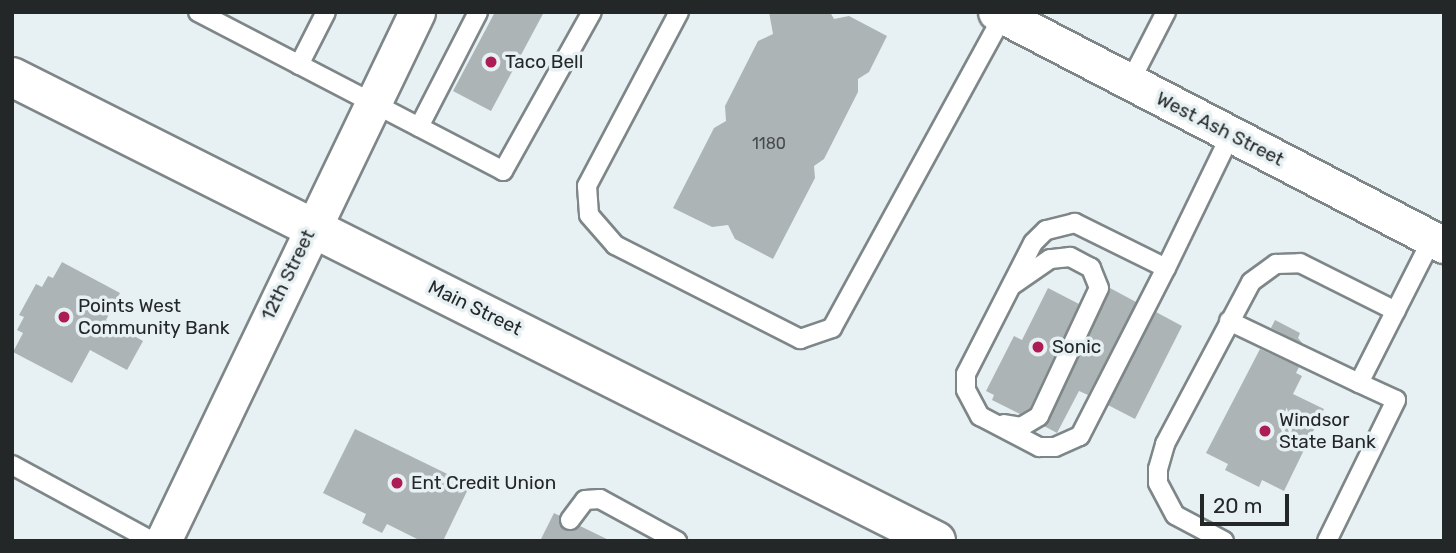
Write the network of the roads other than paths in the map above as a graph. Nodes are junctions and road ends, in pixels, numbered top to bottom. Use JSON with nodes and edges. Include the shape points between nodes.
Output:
{"nodes":[{"id":1,"x":198,"y":12,"type":"edge"},
{"id":2,"x":326,"y":12,"type":"edge"},
{"id":3,"x":417,"y":12,"type":"edge"},
{"id":4,"x":478,"y":12,"type":"edge"},
{"id":5,"x":592,"y":12,"type":"edge"},
{"id":6,"x":679,"y":12,"type":"edge"},
{"id":7,"x":1166,"y":12,"type":"edge"},
{"id":8,"x":999,"y":14,"type":"edge"},
{"id":9,"x":299,"y":65,"type":"junction"},
{"id":10,"x":12,"y":77,"type":"edge"},
{"id":11,"x":1130,"y":82,"type":"junction"},
{"id":12,"x":373,"y":103,"type":"junction"},
{"id":13,"x":419,"y":127,"type":"junction"},
{"id":14,"x":1231,"y":134,"type":"junction"},
{"id":15,"x":311,"y":226,"type":"junction"},
{"id":16,"x":1438,"y":242,"type":"edge"},
{"id":17,"x":1166,"y":268,"type":"junction"},
{"id":18,"x":1010,"y":287,"type":"junction"},
{"id":19,"x":1396,"y":311,"type":"junction"},
{"id":20,"x":1229,"y":321,"type":"junction"},
{"id":21,"x":1359,"y":383,"type":"junction"},
{"id":22,"x":980,"y":416,"type":"junction"},
{"id":23,"x":12,"y":465,"type":"edge"},
{"id":24,"x":570,"y":520,"type":"dead end"},
{"id":25,"x":152,"y":541,"type":"edge"},
{"id":26,"x":163,"y":541,"type":"edge"},
{"id":27,"x":677,"y":541,"type":"edge"},
{"id":28,"x":936,"y":541,"type":"edge"},
{"id":29,"x":1224,"y":541,"type":"edge"},
{"id":30,"x":1327,"y":541,"type":"edge"}],
"edges":[{"from":1,"to":9,"type":"lane"},
{"from":2,"to":9,"type":"lane"},
{"from":3,"to":12,"type":"street","name":"12th Street"},
{"from":4,"to":13,"type":"lane"},
{"from":5,"to":13,"type":"lane","via":[[503,170]]},
{"from":6,"to":8,"type":"lane","via":[[587,186],[589,215],[615,245],[800,339],[832,328]]},
{"from":7,"to":11,"type":"lane"},
{"from":8,"to":11,"type":"street","name":"West Ash Street"},
{"from":9,"to":12,"type":"lane"},
{"from":10,"to":15,"type":"main road","name":"Main Street"},
{"from":11,"to":14,"type":"street","name":"West Ash Street"},
{"from":12,"to":13,"type":"lane"},
{"from":12,"to":15,"type":"street","name":"12th Street"},
{"from":14,"to":16,"type":"street","name":"West Ash Street"},
{"from":14,"to":17,"type":"lane"},
{"from":15,"to":26,"type":"street","name":"12th Street"},
{"from":15,"to":28,"type":"main road","name":"Main Street"},
{"from":16,"to":19,"type":"lane"},
{"from":17,"to":18,"type":"lane","via":[[1075,223],[1062,223],[1032,243]]},
{"from":17,"to":22,"type":"lane","via":[[1080,436],[1055,447],[1040,447]]},
{"from":18,"to":22,"type":"lane","via":[[965,374],[966,390]]},
{"from":18,"to":22,"type":"lane","via":[[1050,259],[1070,257],[1091,268],[1100,288],[1039,416],[1021,428]]},
{"from":19,"to":20,"type":"lane","via":[[1316,269],[1287,263],[1265,269],[1251,282]]},
{"from":19,"to":21,"type":"lane"},
{"from":20,"to":21,"type":"lane"},
{"from":20,"to":29,"type":"lane","via":[[1160,458],[1158,483],[1175,515]]},
{"from":21,"to":30,"type":"lane","via":[[1396,400]]},
{"from":23,"to":25,"type":"lane"},
{"from":24,"to":27,"type":"lane","via":[[585,500],[600,499]]}]}
